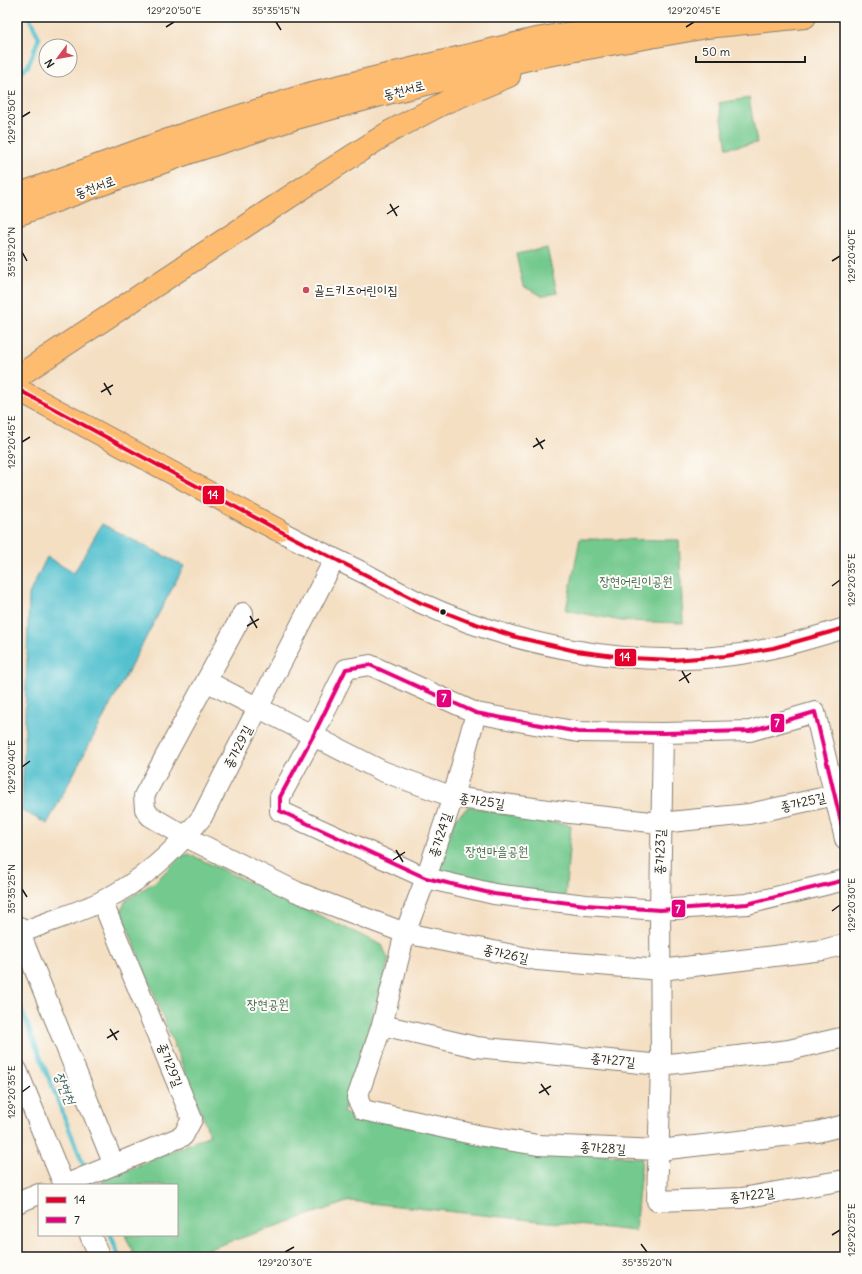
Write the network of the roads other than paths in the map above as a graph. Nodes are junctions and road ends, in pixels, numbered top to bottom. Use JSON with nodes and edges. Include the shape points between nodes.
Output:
{"nodes":[{"id":1,"x":619,"y":17,"type":"edge"},
{"id":2,"x":664,"y":17,"type":"edge"},
{"id":3,"x":805,"y":17,"type":"edge"},
{"id":4,"x":536,"y":39,"type":"junction"},
{"id":5,"x":597,"y":47,"type":"junction"},
{"id":6,"x":17,"y":195,"type":"edge"},
{"id":7,"x":17,"y":215,"type":"edge"},
{"id":8,"x":18,"y":382,"type":"edge"},
{"id":9,"x":278,"y":530,"type":"joint"},
{"id":10,"x":334,"y":560,"type":"junction"},
{"id":11,"x":243,"y":613,"type":"dead end"},
{"id":12,"x":845,"y":628,"type":"edge"},
{"id":13,"x":206,"y":681,"type":"junction"},
{"id":14,"x":259,"y":706,"type":"junction"},
{"id":15,"x":476,"y":713,"type":"junction"},
{"id":16,"x":663,"y":733,"type":"junction"},
{"id":17,"x":313,"y":736,"type":"junction"},
{"id":18,"x":835,"y":795,"type":"junction"},
{"id":19,"x":453,"y":797,"type":"junction"},
{"id":20,"x":660,"y":823,"type":"junction"},
{"id":21,"x":186,"y":837,"type":"junction"},
{"id":22,"x":845,"y":840,"type":"edge"},
{"id":23,"x":426,"y":878,"type":"junction"},
{"id":24,"x":845,"y":880,"type":"edge"},
{"id":25,"x":102,"y":901,"type":"junction"},
{"id":26,"x":660,"y":910,"type":"junction"},
{"id":27,"x":18,"y":931,"type":"edge"},
{"id":28,"x":405,"y":933,"type":"junction"},
{"id":29,"x":845,"y":944,"type":"edge"},
{"id":30,"x":661,"y":970,"type":"junction"},
{"id":31,"x":382,"y":1025,"type":"junction"},
{"id":32,"x":845,"y":1037,"type":"edge"},
{"id":33,"x":661,"y":1065,"type":"junction"},
{"id":34,"x":17,"y":1070,"type":"edge"},
{"id":35,"x":364,"y":1110,"type":"joint"},
{"id":36,"x":845,"y":1125,"type":"edge"},
{"id":37,"x":660,"y":1150,"type":"junction"},
{"id":38,"x":110,"y":1166,"type":"junction"},
{"id":39,"x":845,"y":1180,"type":"edge"},
{"id":40,"x":68,"y":1184,"type":"edge"},
{"id":41,"x":38,"y":1194,"type":"edge"},
{"id":42,"x":657,"y":1201,"type":"joint"},
{"id":43,"x":17,"y":1202,"type":"edge"},
{"id":44,"x":90,"y":1236,"type":"edge"},
{"id":45,"x":100,"y":1257,"type":"edge"}],
"edges":[{"from":1,"to":4,"type":"main road"},
{"from":2,"to":4,"type":"main road","name":"동천서로"},
{"from":3,"to":5,"type":"main road","name":"동천서로","via":[[707,28]]},
{"from":4,"to":6,"type":"main road","name":"동천서로","via":[[312,93],[187,133]]},
{"from":5,"to":7,"type":"main road","name":"동천서로","via":[[538,57],[293,119],[194,151]]},
{"from":5,"to":8,"type":"main road","via":[[508,76],[410,120],[324,174]]},
{"from":8,"to":9,"type":"main road","via":[[38,400]]},
{"from":9,"to":10,"type":"street"},
{"from":10,"to":12,"type":"street","via":[[421,603],[467,621],[576,651],[673,660],[725,656],[773,648]]},
{"from":10,"to":14,"type":"street","name":"종가29길"},
{"from":11,"to":13,"type":"street","name":"종가26길"},
{"from":13,"to":14,"type":"street","name":"종가25길"},
{"from":13,"to":21,"type":"street","name":"종가26길","via":[[144,796],[145,809],[150,816]]},
{"from":14,"to":17,"type":"street","name":"종가25길"},
{"from":14,"to":21,"type":"street","name":"종가29길","via":[[202,817]]},
{"from":15,"to":16,"type":"street","name":"종가25길","via":[[578,732]]},
{"from":15,"to":17,"type":"street","name":"종가25길","via":[[370,665],[346,669]]},
{"from":15,"to":19,"type":"street","name":"종가24길"},
{"from":16,"to":18,"type":"street","name":"종가25길","via":[[750,731],[815,712]]},
{"from":16,"to":20,"type":"street","name":"종가23길"},
{"from":17,"to":19,"type":"street","name":"종가25길","via":[[382,771]]},
{"from":17,"to":23,"type":"street","via":[[280,798],[280,811]]},
{"from":18,"to":20,"type":"street","name":"종가25길","via":[[749,814]]},
{"from":18,"to":22,"type":"street"},
{"from":19,"to":20,"type":"street","name":"종가25길"},
{"from":19,"to":23,"type":"street","name":"종가24길"},
{"from":20,"to":26,"type":"street","name":"종가23길"},
{"from":21,"to":25,"type":"street","name":"종가29길","via":[[148,873]]},
{"from":21,"to":28,"type":"street","name":"종가26길","via":[[297,892]]},
{"from":23,"to":26,"type":"street","via":[[494,894],[586,905]]},
{"from":23,"to":28,"type":"street","name":"종가24길"},
{"from":24,"to":26,"type":"street","via":[[747,904]]},
{"from":25,"to":27,"type":"street","name":"종가29길"},
{"from":25,"to":38,"type":"street","name":"종가29길","via":[[192,1119],[183,1136]]},
{"from":26,"to":30,"type":"street","name":"종가23길"},
{"from":27,"to":38,"type":"street","name":"종가29길"},
{"from":28,"to":30,"type":"street","name":"종가26길","via":[[537,960]]},
{"from":28,"to":31,"type":"street","name":"종가24길"},
{"from":29,"to":30,"type":"street","name":"종가26길","via":[[823,950]]},
{"from":30,"to":33,"type":"street","name":"종가23길"},
{"from":31,"to":33,"type":"street","name":"종가27길","via":[[476,1047]]},
{"from":31,"to":35,"type":"street","name":"종가24길","via":[[357,1098]]},
{"from":32,"to":33,"type":"street","name":"종가27길","via":[[789,1050]]},
{"from":33,"to":37,"type":"street","name":"종가23길"},
{"from":34,"to":40,"type":"street","name":"종가29길"},
{"from":35,"to":37,"type":"street","name":"종가28길","via":[[477,1135],[538,1145]]},
{"from":36,"to":37,"type":"street","name":"종가28길","via":[[817,1132]]},
{"from":37,"to":42,"type":"street","name":"종가23길"},
{"from":38,"to":40,"type":"street","name":"종가29길"},
{"from":39,"to":42,"type":"street","name":"종가22길","via":[[742,1198]]},
{"from":41,"to":43,"type":"street"},
{"from":44,"to":45,"type":"street"}]}
